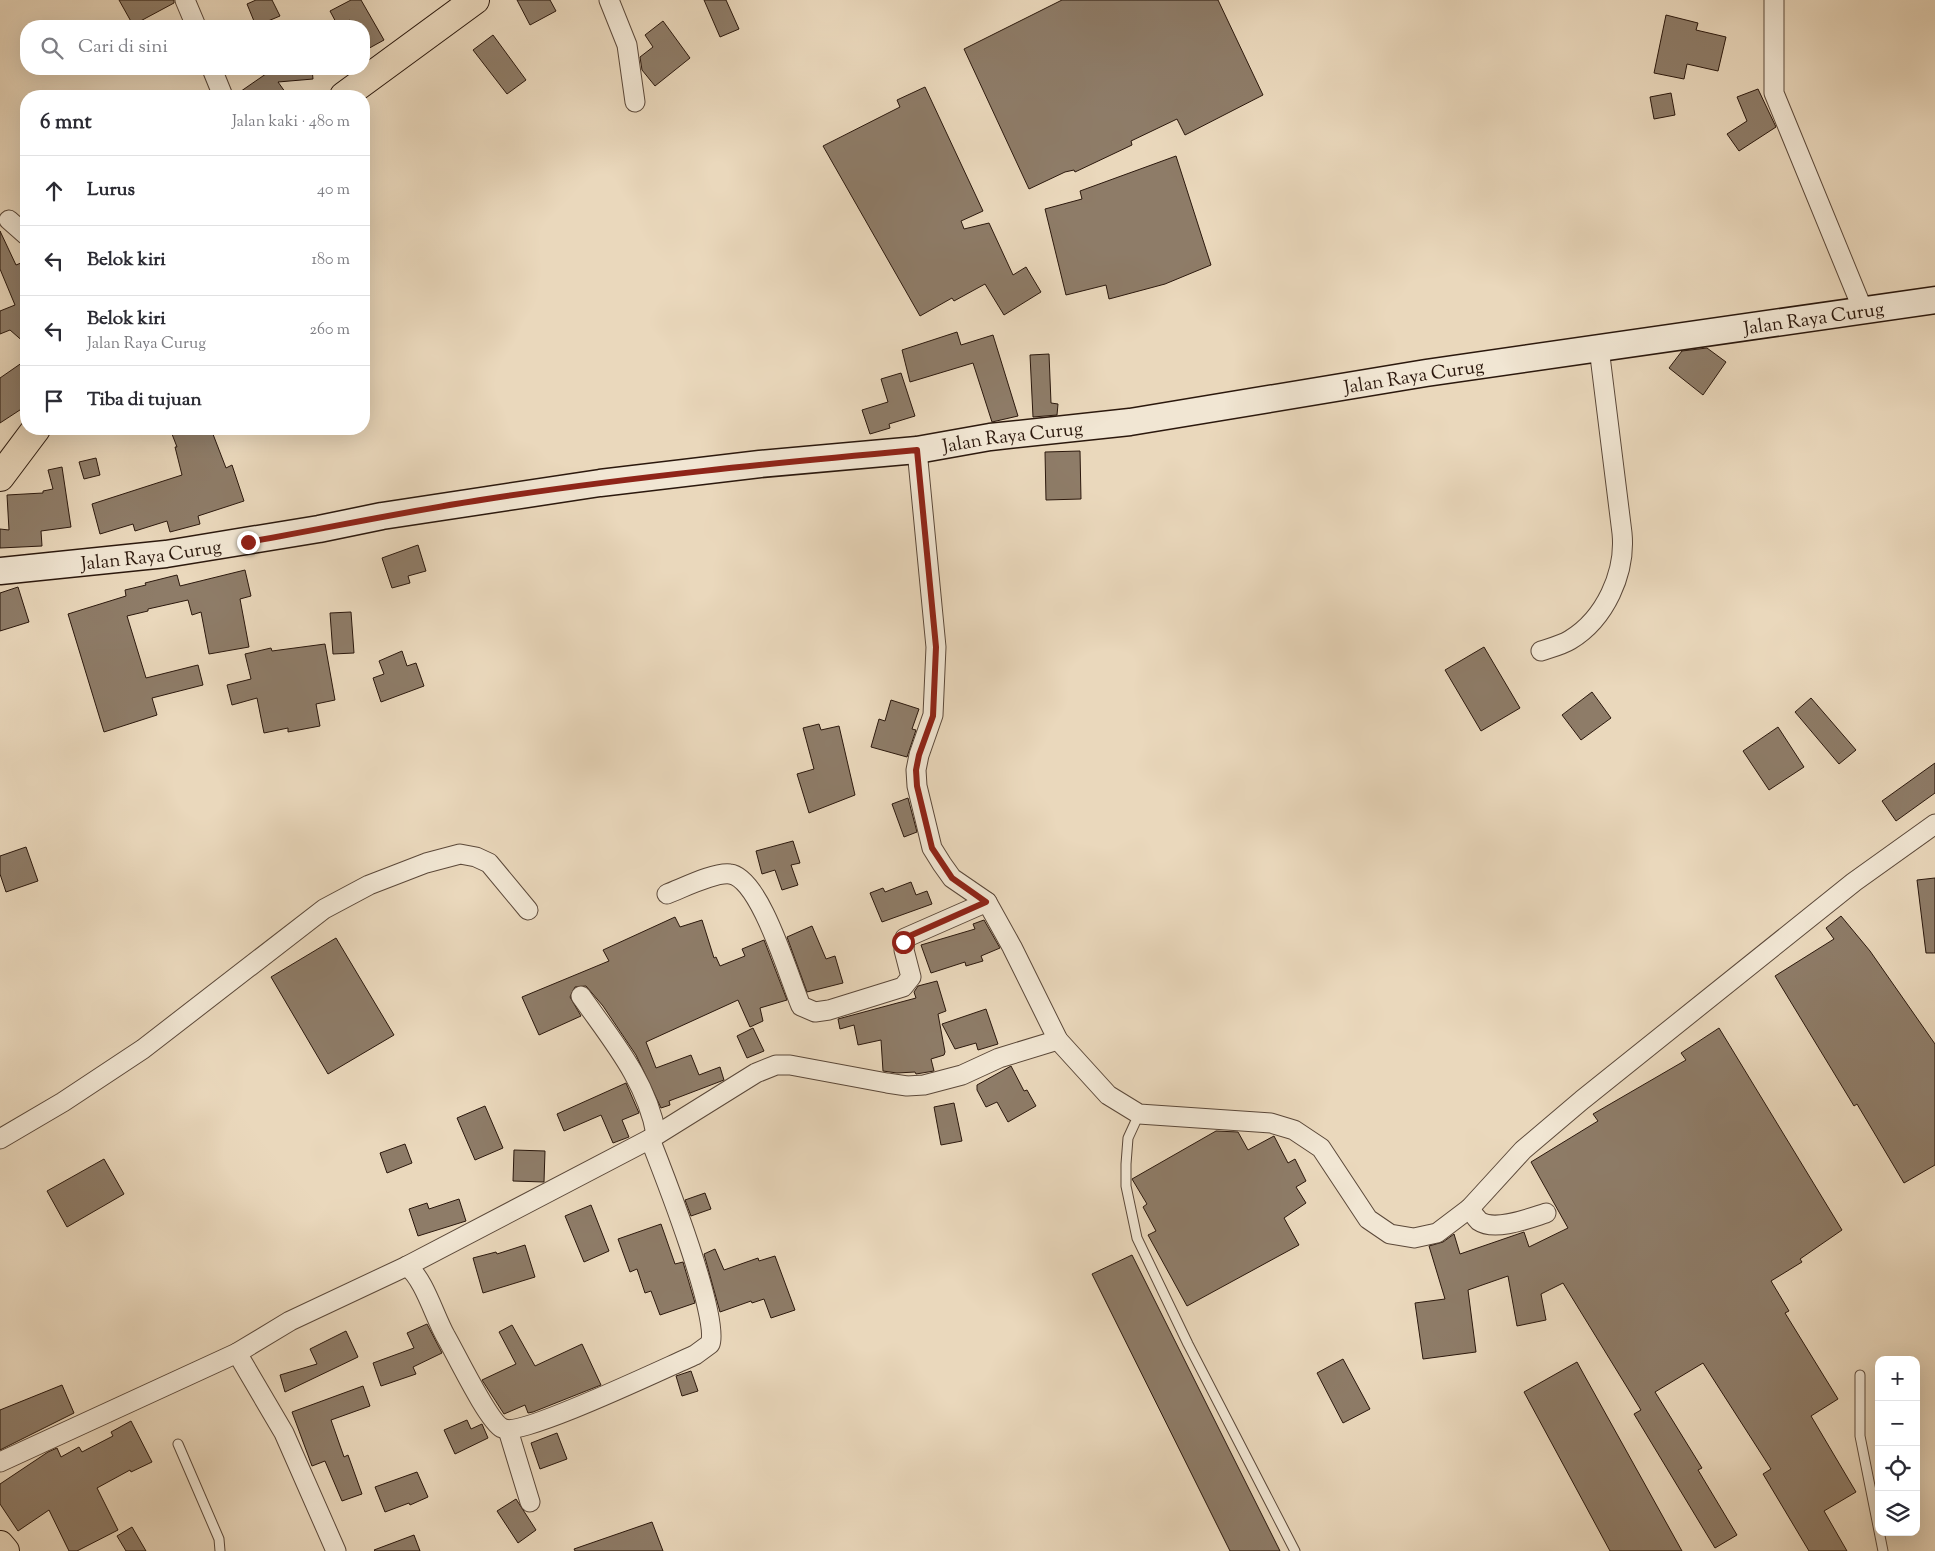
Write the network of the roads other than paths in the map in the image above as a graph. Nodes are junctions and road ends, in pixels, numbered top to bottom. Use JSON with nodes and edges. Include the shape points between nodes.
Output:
{"nodes":[{"id":1,"x":185,"y":0,"type":"edge"},
{"id":2,"x":473,"y":0,"type":"edge"},
{"id":3,"x":609,"y":0,"type":"edge"},
{"id":4,"x":1774,"y":0,"type":"edge"},
{"id":5,"x":193,"y":20,"type":"edge"},
{"id":6,"x":214,"y":75,"type":"edge"},
{"id":7,"x":221,"y":90,"type":"edge"},
{"id":8,"x":352,"y":90,"type":"edge"},
{"id":9,"x":635,"y":102,"type":"dead end"},
{"id":10,"x":10,"y":220,"type":"dead end"},
{"id":11,"x":20,"y":229,"type":"edge"},
{"id":12,"x":1935,"y":300,"type":"edge"},
{"id":13,"x":1863,"y":310,"type":"junction"},
{"id":14,"x":1599,"y":348,"type":"junction"},
{"id":15,"x":32,"y":435,"type":"edge"},
{"id":16,"x":917,"y":450,"type":"junction"},
{"id":17,"x":0,"y":477,"type":"edge"},
{"id":18,"x":0,"y":571,"type":"edge"},
{"id":19,"x":1541,"y":651,"type":"dead end"},
{"id":20,"x":1935,"y":824,"type":"edge"},
{"id":21,"x":667,"y":894,"type":"dead end"},
{"id":22,"x":986,"y":902,"type":"junction"},
{"id":23,"x":528,"y":910,"type":"dead end"},
{"id":24,"x":581,"y":996,"type":"dead end"},
{"id":25,"x":1058,"y":1040,"type":"junction"},
{"id":26,"x":1139,"y":1114,"type":"junction"},
{"id":27,"x":653,"y":1137,"type":"junction"},
{"id":28,"x":0,"y":1139,"type":"edge"},
{"id":29,"x":1470,"y":1208,"type":"junction"},
{"id":30,"x":1546,"y":1213,"type":"dead end"},
{"id":31,"x":407,"y":1266,"type":"junction"},
{"id":32,"x":237,"y":1353,"type":"junction"},
{"id":33,"x":1860,"y":1375,"type":"dead end"},
{"id":34,"x":508,"y":1430,"type":"junction"},
{"id":35,"x":178,"y":1444,"type":"dead end"},
{"id":36,"x":0,"y":1462,"type":"edge"},
{"id":37,"x":530,"y":1502,"type":"dead end"},
{"id":38,"x":0,"y":1545,"type":"edge"},
{"id":39,"x":5,"y":1551,"type":"edge"},
{"id":40,"x":220,"y":1551,"type":"edge"},
{"id":41,"x":336,"y":1551,"type":"edge"},
{"id":42,"x":1295,"y":1551,"type":"edge"},
{"id":43,"x":1883,"y":1551,"type":"edge"}],
"edges":[{"from":1,"to":5,"type":"street"},
{"from":2,"to":8,"type":"main road"},
{"from":3,"to":9,"type":"street","via":[[627,45]]},
{"from":4,"to":13,"type":"street","via":[[1774,93]]},
{"from":6,"to":7,"type":"street"},
{"from":10,"to":11,"type":"street"},
{"from":12,"to":13,"type":"street","name":"Jalan Raya Curug"},
{"from":13,"to":14,"type":"street","name":"Jalan Raya Curug"},
{"from":14,"to":16,"type":"street","name":"Jalan Raya Curug","via":[[1130,422],[990,437]]},
{"from":14,"to":19,"type":"street","via":[[1624,549],[1621,567],[1606,603],[1594,619],[1570,640]]},
{"from":15,"to":17,"type":"main road"},
{"from":16,"to":18,"type":"street","name":"Jalan Raya Curug","via":[[600,483],[430,508],[166,554]]},
{"from":16,"to":22,"type":"street","via":[[936,647],[933,716],[919,755],[917,786],[932,848],[952,878]]},
{"from":20,"to":29,"type":"street","via":[[1854,882],[1582,1100],[1523,1150]]},
{"from":21,"to":22,"type":"street","via":[[721,875],[731,874],[744,880],[770,926],[801,1006],[815,1012],[903,987],[911,977],[904,950],[905,938]]},
{"from":22,"to":25,"type":"street"},
{"from":23,"to":28,"type":"street","via":[[489,863],[460,854],[369,885],[324,909],[143,1049]]},
{"from":24,"to":27,"type":"street","via":[[626,1060],[653,1117]]},
{"from":25,"to":26,"type":"street","via":[[1108,1095]]},
{"from":25,"to":27,"type":"street","via":[[999,1058],[962,1075],[915,1086],[776,1065],[756,1073]]},
{"from":26,"to":29,"type":"street","via":[[1271,1123],[1294,1130],[1321,1148],[1368,1219],[1390,1234],[1414,1238],[1437,1233]]},
{"from":26,"to":42,"type":"lane","via":[[1128,1138],[1126,1164],[1126,1186],[1137,1238]]},
{"from":27,"to":31,"type":"street"},
{"from":27,"to":34,"type":"street","via":[[712,1325],[710,1344],[695,1355],[582,1405]]},
{"from":29,"to":30,"type":"street","via":[[1479,1221],[1490,1225],[1510,1224]]},
{"from":31,"to":32,"type":"street","via":[[290,1321]]},
{"from":31,"to":34,"type":"street","via":[[418,1279],[489,1413],[497,1425]]},
{"from":32,"to":36,"type":"street"},
{"from":32,"to":41,"type":"street","via":[[284,1433]]},
{"from":33,"to":43,"type":"lane","via":[[1860,1436]]},
{"from":34,"to":37,"type":"street"},
{"from":35,"to":40,"type":"lane","via":[[219,1540]]},
{"from":38,"to":39,"type":"main road"}]}
